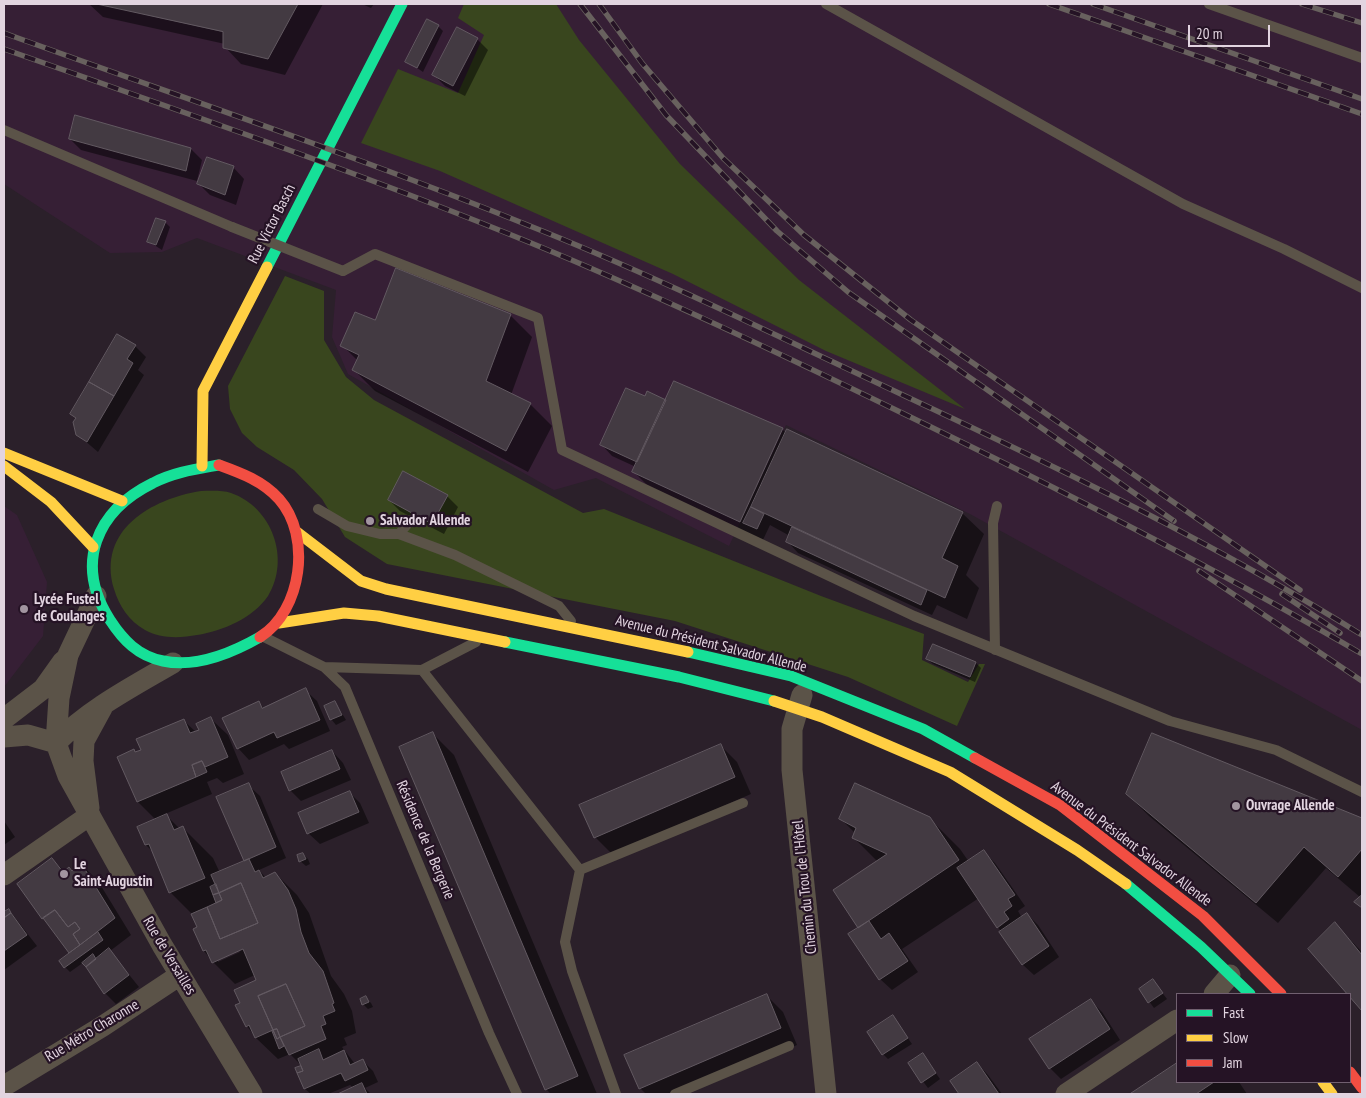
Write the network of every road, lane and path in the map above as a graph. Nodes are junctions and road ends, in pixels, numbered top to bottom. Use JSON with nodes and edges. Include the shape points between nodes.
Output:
{"nodes":[{"id":1,"x":402,"y":4,"type":"edge"},
{"id":2,"x":826,"y":4,"type":"edge"},
{"id":3,"x":1209,"y":4,"type":"edge"},
{"id":4,"x":1362,"y":58,"type":"edge"},
{"id":5,"x":4,"y":130,"type":"edge"},
{"id":6,"x":1362,"y":288,"type":"edge"},
{"id":7,"x":4,"y":454,"type":"edge"},
{"id":8,"x":4,"y":466,"type":"edge"},
{"id":9,"x":202,"y":466,"type":"junction"},
{"id":10,"x":122,"y":501,"type":"junction"},
{"id":11,"x":997,"y":506,"type":"dead end"},
{"id":12,"x":318,"y":509,"type":"dead end"},
{"id":13,"x":411,"y":520,"type":"dead end"},
{"id":14,"x":297,"y":532,"type":"junction"},
{"id":15,"x":399,"y":534,"type":"junction"},
{"id":16,"x":93,"y":547,"type":"junction"},
{"id":17,"x":96,"y":596,"type":"junction"},
{"id":18,"x":279,"y":623,"type":"junction"},
{"id":19,"x":576,"y":628,"type":"junction"},
{"id":20,"x":263,"y":637,"type":"junction"},
{"id":21,"x":482,"y":638,"type":"junction"},
{"id":22,"x":994,"y":650,"type":"junction"},
{"id":23,"x":68,"y":655,"type":"junction"},
{"id":24,"x":173,"y":664,"type":"junction"},
{"id":25,"x":324,"y":667,"type":"junction"},
{"id":26,"x":422,"y":670,"type":"junction"},
{"id":27,"x":807,"y":683,"type":"junction"},
{"id":28,"x":103,"y":705,"type":"junction"},
{"id":29,"x":796,"y":713,"type":"junction"},
{"id":30,"x":4,"y":719,"type":"edge"},
{"id":31,"x":4,"y":737,"type":"edge"},
{"id":32,"x":56,"y":743,"type":"junction"},
{"id":33,"x":1362,"y":792,"type":"edge"},
{"id":34,"x":743,"y":803,"type":"dead end"},
{"id":35,"x":90,"y":815,"type":"junction"},
{"id":36,"x":580,"y":870,"type":"junction"},
{"id":37,"x":4,"y":875,"type":"edge"},
{"id":38,"x":180,"y":975,"type":"junction"},
{"id":39,"x":1230,"y":975,"type":"junction"},
{"id":40,"x":1215,"y":993,"type":"edge"},
{"id":41,"x":1249,"y":993,"type":"edge"},
{"id":42,"x":1280,"y":993,"type":"edge"},
{"id":43,"x":1176,"y":1021,"type":"edge"},
{"id":44,"x":789,"y":1046,"type":"dead end"},
{"id":45,"x":1351,"y":1073,"type":"edge"},
{"id":46,"x":1324,"y":1083,"type":"edge"},
{"id":47,"x":4,"y":1086,"type":"edge"},
{"id":48,"x":1362,"y":1088,"type":"edge"},
{"id":49,"x":252,"y":1094,"type":"edge"},
{"id":50,"x":517,"y":1094,"type":"edge"},
{"id":51,"x":616,"y":1094,"type":"edge"},
{"id":52,"x":675,"y":1094,"type":"edge"},
{"id":53,"x":826,"y":1094,"type":"edge"},
{"id":54,"x":1066,"y":1094,"type":"edge"},
{"id":55,"x":1332,"y":1094,"type":"edge"}],
"edges":[{"from":1,"to":9,"type":"street","name":"Rue Victor Basch","via":[[203,391]]},
{"from":2,"to":6,"type":"lane","via":[[1184,204]]},
{"from":3,"to":4,"type":"lane"},
{"from":5,"to":22,"type":"lane","bridge":true,"via":[[342,271],[375,254],[538,318],[562,450],[914,616]]},
{"from":7,"to":10,"type":"street"},
{"from":8,"to":16,"type":"street","via":[[52,502]]},
{"from":9,"to":10,"type":"street","via":[[169,474]]},
{"from":9,"to":14,"type":"street","via":[[219,465],[237,470],[269,487],[282,503]]},
{"from":10,"to":16,"type":"street","via":[[100,528]]},
{"from":11,"to":22,"type":"lane","via":[[993,522]]},
{"from":12,"to":15,"type":"lane","via":[[347,526],[380,534]]},
{"from":13,"to":15,"type":"lane"},
{"from":14,"to":18,"type":"street","via":[[296,581]]},
{"from":14,"to":19,"type":"street","name":"Avenue du Président Salvador Allende","via":[[361,581],[396,592]]},
{"from":15,"to":19,"type":"lane","via":[[455,555],[560,606]]},
{"from":16,"to":17,"type":"street","via":[[92,572]]},
{"from":17,"to":23,"type":"street","name":"Rue de Versailles"},
{"from":17,"to":24,"type":"street","via":[[107,618],[123,638],[144,653]]},
{"from":18,"to":20,"type":"street"},
{"from":18,"to":21,"type":"street","via":[[344,613],[378,616]]},
{"from":19,"to":27,"type":"street","name":"Avenue du Président Salvador Allende","via":[[791,676]]},
{"from":20,"to":24,"type":"street","via":[[219,657]]},
{"from":20,"to":25,"type":"lane","name":"Résidence de la Bergerie"},
{"from":21,"to":26,"type":"lane"},
{"from":21,"to":29,"type":"street","via":[[678,677]]},
{"from":22,"to":33,"type":"lane","via":[[1170,721],[1276,750]]},
{"from":23,"to":30,"type":"street","via":[[44,689]]},
{"from":23,"to":32,"type":"street","name":"Rue de Versailles","via":[[59,698]]},
{"from":24,"to":28,"type":"street"},
{"from":25,"to":26,"type":"lane"},
{"from":25,"to":50,"type":"lane","name":"Résidence de la Bergerie","via":[[345,687]]},
{"from":26,"to":36,"type":"lane"},
{"from":27,"to":29,"type":"street","name":"Chemin du Trou de l'Hôtel"},
{"from":27,"to":42,"type":"street","name":"Avenue du Président Salvador Allende","via":[[923,729],[1060,805],[1203,916]]},
{"from":28,"to":32,"type":"street","via":[[75,724]]},
{"from":28,"to":35,"type":"street","name":"Rue de Versailles","via":[[84,741],[83,760]]},
{"from":29,"to":39,"type":"street","via":[[950,772],[1132,888]]},
{"from":29,"to":53,"type":"street","name":"Chemin du Trou de l'Hôtel","via":[[792,729],[792,770]]},
{"from":31,"to":32,"type":"street","via":[[28,735]]},
{"from":32,"to":35,"type":"street","name":"Rue de Versailles","via":[[68,776]]},
{"from":34,"to":36,"type":"lane"},
{"from":35,"to":37,"type":"street"},
{"from":35,"to":38,"type":"street","name":"Rue de Versailles"},
{"from":36,"to":51,"type":"lane","via":[[565,942],[572,972]]},
{"from":38,"to":47,"type":"street","name":"Rue Métro Charonne"},
{"from":38,"to":49,"type":"street","name":"Rue de Versailles"},
{"from":39,"to":40,"type":"street"},
{"from":39,"to":41,"type":"street"},
{"from":43,"to":54,"type":"street"},
{"from":44,"to":52,"type":"lane"},
{"from":45,"to":48,"type":"street"},
{"from":46,"to":55,"type":"street"}]}
